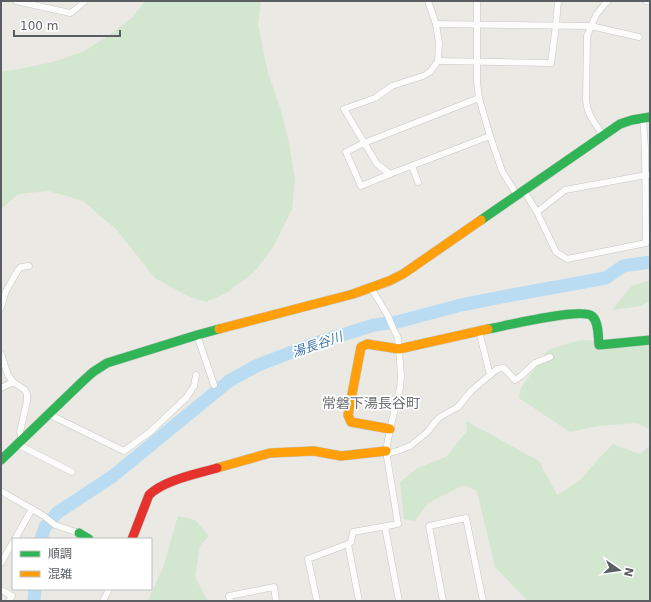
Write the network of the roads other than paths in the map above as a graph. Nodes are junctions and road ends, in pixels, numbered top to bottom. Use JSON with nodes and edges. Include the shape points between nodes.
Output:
{"nodes":[{"id":1,"x":16,"y":1,"type":"edge"},
{"id":2,"x":85,"y":1,"type":"edge"},
{"id":3,"x":428,"y":1,"type":"edge"},
{"id":4,"x":477,"y":1,"type":"edge"},
{"id":5,"x":558,"y":1,"type":"edge"},
{"id":6,"x":608,"y":1,"type":"edge"},
{"id":7,"x":646,"y":1,"type":"edge"},
{"id":8,"x":650,"y":2,"type":"edge"},
{"id":9,"x":436,"y":24,"type":"junction"},
{"id":10,"x":477,"y":24,"type":"junction"},
{"id":11,"x":556,"y":25,"type":"junction"},
{"id":12,"x":591,"y":26,"type":"junction"},
{"id":13,"x":639,"y":36,"type":"dead end"},
{"id":14,"x":438,"y":62,"type":"junction"},
{"id":15,"x":477,"y":62,"type":"junction"},
{"id":16,"x":479,"y":98,"type":"junction"},
{"id":17,"x":646,"y":117,"type":"edge"},
{"id":18,"x":604,"y":135,"type":"junction"},
{"id":19,"x":490,"y":136,"type":"junction"},
{"id":20,"x":364,"y":143,"type":"junction"},
{"id":21,"x":412,"y":166,"type":"junction"},
{"id":22,"x":390,"y":174,"type":"junction"},
{"id":23,"x":648,"y":175,"type":"edge"},
{"id":24,"x":418,"y":182,"type":"dead end"},
{"id":25,"x":521,"y":193,"type":"junction"},
{"id":26,"x":537,"y":212,"type":"junction"},
{"id":27,"x":29,"y":266,"type":"dead end"},
{"id":28,"x":371,"y":288,"type":"junction"},
{"id":29,"x":1,"y":307,"type":"edge"},
{"id":30,"x":479,"y":331,"type":"junction"},
{"id":31,"x":197,"y":335,"type":"junction"},
{"id":32,"x":650,"y":340,"type":"edge"},
{"id":33,"x":399,"y":350,"type":"junction"},
{"id":34,"x":1,"y":354,"type":"edge"},
{"id":35,"x":550,"y":357,"type":"dead end"},
{"id":36,"x":490,"y":375,"type":"junction"},
{"id":37,"x":196,"y":376,"type":"dead end"},
{"id":38,"x":13,"y":382,"type":"junction"},
{"id":39,"x":214,"y":385,"type":"dead end"},
{"id":40,"x":1,"y":388,"type":"edge"},
{"id":41,"x":48,"y":414,"type":"junction"},
{"id":42,"x":390,"y":429,"type":"junction"},
{"id":43,"x":19,"y":441,"type":"junction"},
{"id":44,"x":387,"y":453,"type":"junction"},
{"id":45,"x":1,"y":460,"type":"edge"},
{"id":46,"x":72,"y":472,"type":"dead end"},
{"id":47,"x":1,"y":491,"type":"edge"},
{"id":48,"x":32,"y":509,"type":"junction"},
{"id":49,"x":385,"y":527,"type":"junction"},
{"id":50,"x":78,"y":533,"type":"joint"},
{"id":51,"x":16,"y":538,"type":"edge"},
{"id":52,"x":87,"y":538,"type":"edge"},
{"id":53,"x":132,"y":538,"type":"edge"},
{"id":54,"x":12,"y":544,"type":"edge"},
{"id":55,"x":348,"y":544,"type":"junction"},
{"id":56,"x":1,"y":564,"type":"edge"},
{"id":57,"x":1,"y":590,"type":"edge"},
{"id":58,"x":108,"y":590,"type":"edge"},
{"id":59,"x":9,"y":601,"type":"edge"},
{"id":60,"x":103,"y":601,"type":"edge"},
{"id":61,"x":230,"y":601,"type":"edge"},
{"id":62,"x":276,"y":601,"type":"edge"},
{"id":63,"x":317,"y":601,"type":"edge"},
{"id":64,"x":360,"y":601,"type":"edge"},
{"id":65,"x":399,"y":601,"type":"edge"},
{"id":66,"x":443,"y":601,"type":"edge"},
{"id":67,"x":483,"y":601,"type":"edge"}],
"edges":[{"from":1,"to":2,"type":"street","via":[[70,12]]},
{"from":3,"to":9,"type":"street"},
{"from":4,"to":10,"type":"street"},
{"from":5,"to":11,"type":"street"},
{"from":6,"to":12,"type":"street","via":[[596,15]]},
{"from":7,"to":8,"type":"street"},
{"from":9,"to":10,"type":"street"},
{"from":9,"to":14,"type":"street"},
{"from":10,"to":11,"type":"street"},
{"from":10,"to":15,"type":"street"},
{"from":11,"to":12,"type":"street"},
{"from":11,"to":15,"type":"street","via":[[551,63]]},
{"from":12,"to":13,"type":"street"},
{"from":12,"to":18,"type":"street","via":[[588,36],[587,109]]},
{"from":14,"to":15,"type":"street"},
{"from":14,"to":20,"type":"street","via":[[423,76],[392,86],[375,98],[344,109]]},
{"from":15,"to":16,"type":"street"},
{"from":16,"to":19,"type":"street"},
{"from":16,"to":20,"type":"street"},
{"from":17,"to":18,"type":"street","via":[[620,124]]},
{"from":17,"to":23,"type":"street","via":[[645,147]]},
{"from":18,"to":25,"type":"street"},
{"from":19,"to":21,"type":"street"},
{"from":19,"to":25,"type":"street","via":[[502,171]]},
{"from":20,"to":22,"type":"street","via":[[377,164]]},
{"from":20,"to":22,"type":"street","via":[[346,152],[362,186]]},
{"from":21,"to":22,"type":"street"},
{"from":21,"to":24,"type":"street"},
{"from":23,"to":26,"type":"street","via":[[565,190]]},
{"from":23,"to":26,"type":"street","via":[[646,243],[567,259],[556,252]]},
{"from":25,"to":26,"type":"street"},
{"from":25,"to":28,"type":"street","via":[[401,275]]},
{"from":27,"to":29,"type":"street","via":[[18,270],[6,291]]},
{"from":28,"to":31,"type":"street"},
{"from":28,"to":33,"type":"street","via":[[398,338]]},
{"from":30,"to":32,"type":"street","via":[[557,315],[583,313],[594,318],[599,345]]},
{"from":30,"to":33,"type":"street"},
{"from":30,"to":36,"type":"street"},
{"from":31,"to":39,"type":"street"},
{"from":31,"to":41,"type":"street","via":[[107,363],[93,372]]},
{"from":33,"to":42,"type":"street","via":[[400,388]]},
{"from":33,"to":42,"type":"street","via":[[367,344],[361,347],[348,414],[351,422]]},
{"from":34,"to":38,"type":"street"},
{"from":35,"to":36,"type":"street","via":[[535,363],[515,380],[504,368],[497,369]]},
{"from":36,"to":44,"type":"street","via":[[471,391],[458,408],[440,417],[425,434],[405,448]]},
{"from":37,"to":41,"type":"street","via":[[194,386],[186,398],[150,432],[124,451]]},
{"from":38,"to":40,"type":"street"},
{"from":38,"to":43,"type":"street","via":[[27,394]]},
{"from":41,"to":43,"type":"street"},
{"from":42,"to":44,"type":"street"},
{"from":43,"to":45,"type":"street"},
{"from":43,"to":46,"type":"street"},
{"from":44,"to":49,"type":"street","via":[[398,524]]},
{"from":44,"to":53,"type":"street","via":[[341,456],[314,451],[270,453],[167,483],[149,495]]},
{"from":47,"to":48,"type":"street"},
{"from":48,"to":50,"type":"street","via":[[55,525]]},
{"from":48,"to":51,"type":"street"},
{"from":49,"to":55,"type":"street","via":[[354,532]]},
{"from":49,"to":65,"type":"street"},
{"from":50,"to":52,"type":"street"},
{"from":54,"to":56,"type":"street"},
{"from":55,"to":63,"type":"street","via":[[308,559]]},
{"from":55,"to":64,"type":"street"},
{"from":57,"to":59,"type":"street","via":[[12,596]]},
{"from":58,"to":60,"type":"street"},
{"from":61,"to":62,"type":"street","via":[[229,596],[274,587]]},
{"from":66,"to":67,"type":"street","via":[[429,526],[466,518]]}]}
